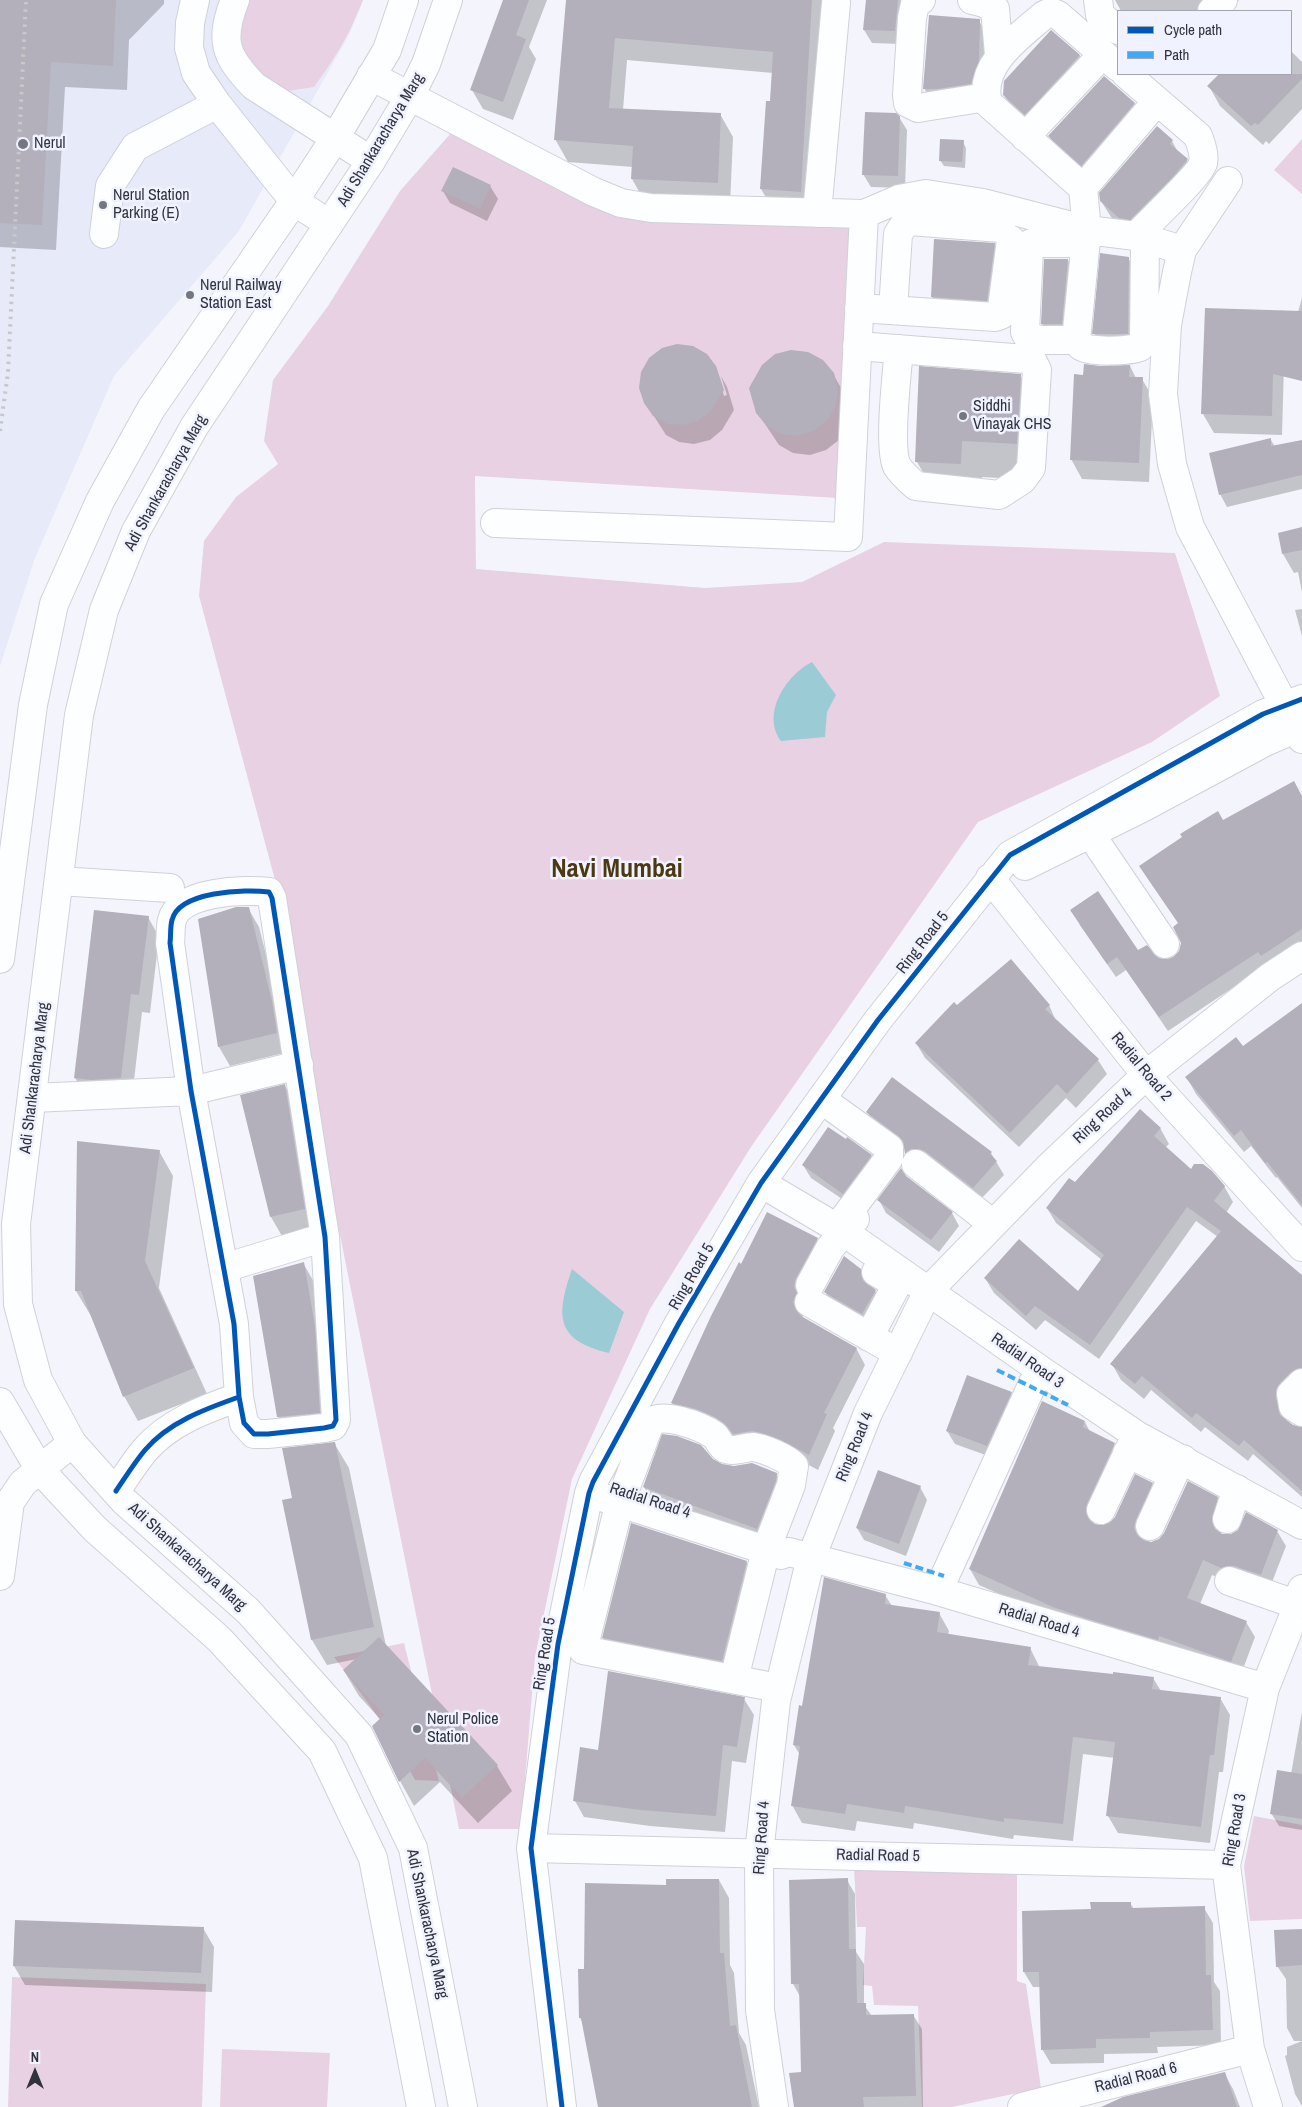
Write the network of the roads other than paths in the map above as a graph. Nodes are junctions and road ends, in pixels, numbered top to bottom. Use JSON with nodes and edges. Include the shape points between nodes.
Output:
{"nodes":[{"id":1,"x":195,"y":0,"type":"edge"},
{"id":2,"x":234,"y":0,"type":"edge"},
{"id":3,"x":404,"y":0,"type":"edge"},
{"id":4,"x":448,"y":0,"type":"edge"},
{"id":5,"x":921,"y":0,"type":"edge"},
{"id":6,"x":972,"y":0,"type":"edge"},
{"id":7,"x":1098,"y":0,"type":"edge"},
{"id":8,"x":1223,"y":0,"type":"edge"},
{"id":9,"x":836,"y":3,"type":"dead end"},
{"id":10,"x":1213,"y":10,"type":"edge"},
{"id":11,"x":1117,"y":29,"type":"edge"},
{"id":12,"x":999,"y":55,"type":"junction"},
{"id":13,"x":1111,"y":60,"type":"edge"},
{"id":14,"x":1127,"y":75,"type":"edge"},
{"id":15,"x":372,"y":76,"type":"junction"},
{"id":16,"x":254,"y":86,"type":"junction"},
{"id":17,"x":410,"y":96,"type":"junction"},
{"id":18,"x":986,"y":97,"type":"junction"},
{"id":19,"x":1157,"y":101,"type":"junction"},
{"id":20,"x":222,"y":110,"type":"junction"},
{"id":21,"x":1025,"y":137,"type":"junction"},
{"id":22,"x":335,"y":138,"type":"junction"},
{"id":23,"x":371,"y":161,"type":"junction"},
{"id":24,"x":1228,"y":181,"type":"dead end"},
{"id":25,"x":1083,"y":188,"type":"junction"},
{"id":26,"x":294,"y":201,"type":"junction"},
{"id":27,"x":817,"y":213,"type":"junction"},
{"id":28,"x":864,"y":214,"type":"junction"},
{"id":29,"x":329,"y":224,"type":"junction"},
{"id":30,"x":104,"y":234,"type":"dead end"},
{"id":31,"x":1087,"y":237,"type":"junction"},
{"id":32,"x":1140,"y":237,"type":"junction"},
{"id":33,"x":1182,"y":250,"type":"junction"},
{"id":34,"x":859,"y":308,"type":"junction"},
{"id":35,"x":893,"y":310,"type":"junction"},
{"id":36,"x":1076,"y":340,"type":"junction"},
{"id":37,"x":857,"y":346,"type":"junction"},
{"id":38,"x":899,"y":349,"type":"junction"},
{"id":39,"x":902,"y":472,"type":"junction"},
{"id":40,"x":942,"y":473,"type":"dead end"},
{"id":41,"x":495,"y":524,"type":"dead end"},
{"id":42,"x":1293,"y":702,"type":"edge"},
{"id":43,"x":1300,"y":731,"type":"edge"},
{"id":44,"x":1084,"y":825,"type":"junction"},
{"id":45,"x":990,"y":878,"type":"junction"},
{"id":46,"x":59,"y":880,"type":"junction"},
{"id":47,"x":170,"y":888,"type":"dead end"},
{"id":48,"x":1165,"y":944,"type":"dead end"},
{"id":49,"x":1302,"y":956,"type":"edge"},
{"id":50,"x":0,"y":958,"type":"edge"},
{"id":51,"x":299,"y":1065,"type":"junction"},
{"id":52,"x":1146,"y":1075,"type":"junction"},
{"id":53,"x":191,"y":1091,"type":"junction"},
{"id":54,"x":32,"y":1098,"type":"junction"},
{"id":55,"x":821,"y":1099,"type":"junction"},
{"id":56,"x":916,"y":1164,"type":"dead end"},
{"id":57,"x":761,"y":1183,"type":"junction"},
{"id":58,"x":872,"y":1197,"type":"dead end"},
{"id":59,"x":993,"y":1224,"type":"junction"},
{"id":60,"x":840,"y":1230,"type":"junction"},
{"id":61,"x":325,"y":1237,"type":"junction"},
{"id":62,"x":1302,"y":1247,"type":"edge"},
{"id":63,"x":224,"y":1268,"type":"junction"},
{"id":64,"x":876,"y":1272,"type":"dead end"},
{"id":65,"x":928,"y":1291,"type":"junction"},
{"id":66,"x":869,"y":1337,"type":"junction"},
{"id":67,"x":898,"y":1353,"type":"junction"},
{"id":68,"x":1042,"y":1372,"type":"junction"},
{"id":69,"x":1302,"y":1383,"type":"edge"},
{"id":70,"x":239,"y":1397,"type":"junction"},
{"id":71,"x":0,"y":1402,"type":"edge"},
{"id":72,"x":1302,"y":1412,"type":"edge"},
{"id":73,"x":72,"y":1443,"type":"junction"},
{"id":74,"x":1132,"y":1445,"type":"junction"},
{"id":75,"x":1178,"y":1467,"type":"junction"},
{"id":76,"x":40,"y":1470,"type":"junction"},
{"id":77,"x":591,"y":1488,"type":"junction"},
{"id":78,"x":1237,"y":1490,"type":"junction"},
{"id":79,"x":116,"y":1491,"type":"junction"},
{"id":80,"x":622,"y":1497,"type":"junction"},
{"id":81,"x":1101,"y":1510,"type":"dead end"},
{"id":82,"x":1226,"y":1518,"type":"dead end"},
{"id":83,"x":1302,"y":1524,"type":"edge"},
{"id":84,"x":1150,"y":1526,"type":"dead end"},
{"id":85,"x":772,"y":1546,"type":"junction"},
{"id":86,"x":0,"y":1576,"type":"edge"},
{"id":87,"x":1229,"y":1582,"type":"dead end"},
{"id":88,"x":938,"y":1591,"type":"junction"},
{"id":89,"x":1300,"y":1597,"type":"edge"},
{"id":90,"x":256,"y":1619,"type":"junction"},
{"id":91,"x":223,"y":1643,"type":"junction"},
{"id":92,"x":571,"y":1647,"type":"junction"},
{"id":93,"x":734,"y":1679,"type":"junction"},
{"id":94,"x":778,"y":1688,"type":"junction"},
{"id":95,"x":1265,"y":1688,"type":"junction"},
{"id":96,"x":413,"y":1848,"type":"junction"},
{"id":97,"x":531,"y":1848,"type":"junction"},
{"id":98,"x":759,"y":1853,"type":"junction"},
{"id":99,"x":373,"y":1858,"type":"junction"},
{"id":100,"x":1226,"y":1865,"type":"junction"},
{"id":101,"x":1250,"y":2049,"type":"junction"},
{"id":102,"x":421,"y":2107,"type":"edge"},
{"id":103,"x":463,"y":2107,"type":"edge"},
{"id":104,"x":562,"y":2107,"type":"edge"},
{"id":105,"x":774,"y":2107,"type":"edge"},
{"id":106,"x":1022,"y":2107,"type":"edge"},
{"id":107,"x":1268,"y":2107,"type":"edge"}],
"edges":[{"from":1,"to":20,"type":"street","via":[[189,48],[196,73]]},
{"from":2,"to":16,"type":"street","via":[[227,28],[230,57]]},
{"from":3,"to":15,"type":"street","via":[[387,50]]},
{"from":4,"to":17,"type":"street","name":"Adi Shankaracharya Marg","via":[[426,64]]},
{"from":5,"to":18,"type":"street","via":[[914,4],[912,18],[908,103],[918,108]]},
{"from":6,"to":12,"type":"street","via":[[995,9]]},
{"from":7,"to":11,"type":"street","via":[[1100,15]]},
{"from":8,"to":10,"type":"street"},
{"from":9,"to":27,"type":"street"},
{"from":12,"to":13,"type":"street","via":[[1044,14],[1052,12]]},
{"from":12,"to":18,"type":"street","via":[[984,92]]},
{"from":13,"to":21,"type":"street"},
{"from":14,"to":19,"type":"street"},
{"from":15,"to":17,"type":"street"},
{"from":15,"to":22,"type":"street"},
{"from":16,"to":20,"type":"street"},
{"from":16,"to":22,"type":"street"},
{"from":17,"to":23,"type":"street","name":"Adi Shankaracharya Marg"},
{"from":17,"to":27,"type":"street","via":[[621,203],[651,208]]},
{"from":18,"to":21,"type":"street","via":[[988,103]]},
{"from":19,"to":25,"type":"street"},
{"from":19,"to":32,"type":"street","via":[[1198,136],[1203,164]]},
{"from":20,"to":26,"type":"street"},
{"from":20,"to":30,"type":"street","via":[[135,147],[110,186]]},
{"from":21,"to":25,"type":"street"},
{"from":22,"to":23,"type":"street"},
{"from":22,"to":26,"type":"street"},
{"from":23,"to":29,"type":"street","name":"Adi Shankaracharya Marg"},
{"from":24,"to":33,"type":"street"},
{"from":25,"to":31,"type":"street"},
{"from":26,"to":29,"type":"street"},
{"from":26,"to":50,"type":"street","via":[[151,409],[100,502],[54,604],[33,705]]},
{"from":27,"to":28,"type":"street"},
{"from":28,"to":31,"type":"street","via":[[899,198],[926,194],[983,202]]},
{"from":28,"to":34,"type":"street"},
{"from":29,"to":46,"type":"street","name":"Adi Shankaracharya Marg","via":[[194,427],[136,531],[104,610],[79,716]]},
{"from":31,"to":32,"type":"street"},
{"from":31,"to":36,"type":"street"},
{"from":31,"to":36,"type":"street","via":[[1031,243],[1029,249],[1025,332],[1028,337],[1041,340]]},
{"from":32,"to":33,"type":"street"},
{"from":32,"to":36,"type":"street","via":[[1144,340],[1140,347],[1132,350],[1091,349],[1082,347]]},
{"from":33,"to":42,"type":"street","via":[[1167,325],[1163,394],[1172,464],[1190,528]]},
{"from":34,"to":35,"type":"street"},
{"from":34,"to":37,"type":"street"},
{"from":35,"to":35,"type":"street","via":[[1001,315],[1006,234],[910,221],[904,224],[898,234]]},
{"from":37,"to":38,"type":"street"},
{"from":37,"to":41,"type":"street","via":[[848,537]]},
{"from":38,"to":39,"type":"street","via":[[893,426],[896,464]]},
{"from":38,"to":39,"type":"street","via":[[1026,359],[1033,362],[1037,370],[1031,468],[1022,480],[999,495],[916,486]]},
{"from":39,"to":40,"type":"street"},
{"from":42,"to":43,"type":"street"},
{"from":42,"to":44,"type":"street","name":"Ring Road 5","via":[[1262,714]]},
{"from":43,"to":44,"type":"street","name":"Ring Road 5","via":[[1265,742]]},
{"from":44,"to":45,"type":"street","name":"Ring Road 5","via":[[1010,855]]},
{"from":44,"to":48,"type":"street"},
{"from":45,"to":52,"type":"street","name":"Radial Road 2"},
{"from":45,"to":55,"type":"street","name":"Ring Road 5","via":[[878,1020]]},
{"from":46,"to":47,"type":"street"},
{"from":46,"to":54,"type":"street","name":"Adi Shankaracharya Marg"},
{"from":49,"to":52,"type":"street","name":"Ring Road 4","via":[[1270,976]]},
{"from":51,"to":53,"type":"street"},
{"from":51,"to":53,"type":"street","via":[[269,892],[249,889],[191,899],[180,906],[172,919],[170,943]]},
{"from":51,"to":61,"type":"street"},
{"from":52,"to":59,"type":"street","name":"Ring Road 4"},
{"from":52,"to":62,"type":"street","name":"Radial Road 2"},
{"from":53,"to":54,"type":"street"},
{"from":53,"to":63,"type":"street"},
{"from":54,"to":73,"type":"street","name":"Adi Shankaracharya Marg","via":[[16,1224],[18,1304],[38,1380]]},
{"from":55,"to":57,"type":"street","name":"Ring Road 5"},
{"from":55,"to":60,"type":"street","via":[[889,1148],[890,1153]]},
{"from":56,"to":59,"type":"street"},
{"from":57,"to":60,"type":"street","name":"Radial Road 3"},
{"from":57,"to":77,"type":"street","name":"Ring Road 5","via":[[679,1323]]},
{"from":58,"to":60,"type":"street"},
{"from":59,"to":65,"type":"street","name":"Ring Road 4"},
{"from":60,"to":65,"type":"street","name":"Radial Road 3"},
{"from":60,"to":66,"type":"street","via":[[809,1294]]},
{"from":61,"to":63,"type":"street"},
{"from":61,"to":70,"type":"street","via":[[336,1420],[332,1426],[324,1428],[254,1434],[244,1422]]},
{"from":63,"to":70,"type":"street","via":[[234,1324]]},
{"from":64,"to":66,"type":"street","via":[[893,1282],[895,1288]]},
{"from":65,"to":67,"type":"street","name":"Ring Road 4"},
{"from":65,"to":68,"type":"street","name":"Radial Road 3"},
{"from":66,"to":67,"type":"street"},
{"from":67,"to":85,"type":"street","name":"Ring Road 4","via":[[868,1413]]},
{"from":68,"to":74,"type":"street","name":"Radial Road 3"},
{"from":68,"to":88,"type":"street","via":[[1034,1383]]},
{"from":69,"to":72,"type":"street","via":[[1291,1394],[1293,1406]]},
{"from":70,"to":79,"type":"street","via":[[193,1415],[166,1431],[145,1450]]},
{"from":71,"to":76,"type":"street"},
{"from":73,"to":76,"type":"street"},
{"from":73,"to":79,"type":"street","name":"Adi Shankaracharya Marg"},
{"from":74,"to":75,"type":"street","name":"Radial Road 3"},
{"from":74,"to":81,"type":"street"},
{"from":75,"to":78,"type":"street","name":"Radial Road 3"},
{"from":75,"to":84,"type":"street"},
{"from":76,"to":86,"type":"street","via":[[23,1483],[10,1502]]},
{"from":76,"to":91,"type":"street","via":[[95,1529]]},
{"from":77,"to":80,"type":"street","name":"Radial Road 4"},
{"from":77,"to":92,"type":"street","name":"Ring Road 5"},
{"from":78,"to":82,"type":"street"},
{"from":78,"to":83,"type":"street","name":"Radial Road 3"},
{"from":79,"to":90,"type":"street","name":"Adi Shankaracharya Marg"},
{"from":80,"to":85,"type":"street","name":"Radial Road 4"},
{"from":80,"to":85,"type":"street","via":[[650,1423],[662,1417],[685,1423],[715,1436],[728,1450],[754,1447],[789,1460],[794,1466]]},
{"from":80,"to":92,"type":"street"},
{"from":85,"to":88,"type":"street","name":"Radial Road 4"},
{"from":85,"to":93,"type":"street"},
{"from":85,"to":94,"type":"street","name":"Ring Road 4"},
{"from":87,"to":89,"type":"street"},
{"from":88,"to":95,"type":"street","name":"Radial Road 4"},
{"from":89,"to":95,"type":"street","name":"Ring Road 3"},
{"from":90,"to":91,"type":"street"},
{"from":90,"to":96,"type":"street","name":"Adi Shankaracharya Marg","via":[[359,1735]]},
{"from":91,"to":99,"type":"street","via":[[322,1752]]},
{"from":92,"to":93,"type":"street"},
{"from":92,"to":97,"type":"street","name":"Ring Road 5"},
{"from":93,"to":94,"type":"street"},
{"from":94,"to":98,"type":"street","name":"Ring Road 4"},
{"from":95,"to":100,"type":"street","name":"Ring Road 3"},
{"from":96,"to":99,"type":"street"},
{"from":96,"to":103,"type":"street","name":"Adi Shankaracharya Marg"},
{"from":97,"to":98,"type":"street","name":"Radial Road 5"},
{"from":97,"to":104,"type":"street","name":"Ring Road 5"},
{"from":98,"to":100,"type":"street","name":"Radial Road 5"},
{"from":98,"to":105,"type":"street","name":"Ring Road 4","via":[[760,2010]]},
{"from":99,"to":102,"type":"street"},
{"from":100,"to":101,"type":"street","name":"Ring Road 3"},
{"from":101,"to":106,"type":"street","name":"Radial Road 6"},
{"from":101,"to":107,"type":"street","name":"Ring Road 3"}]}
